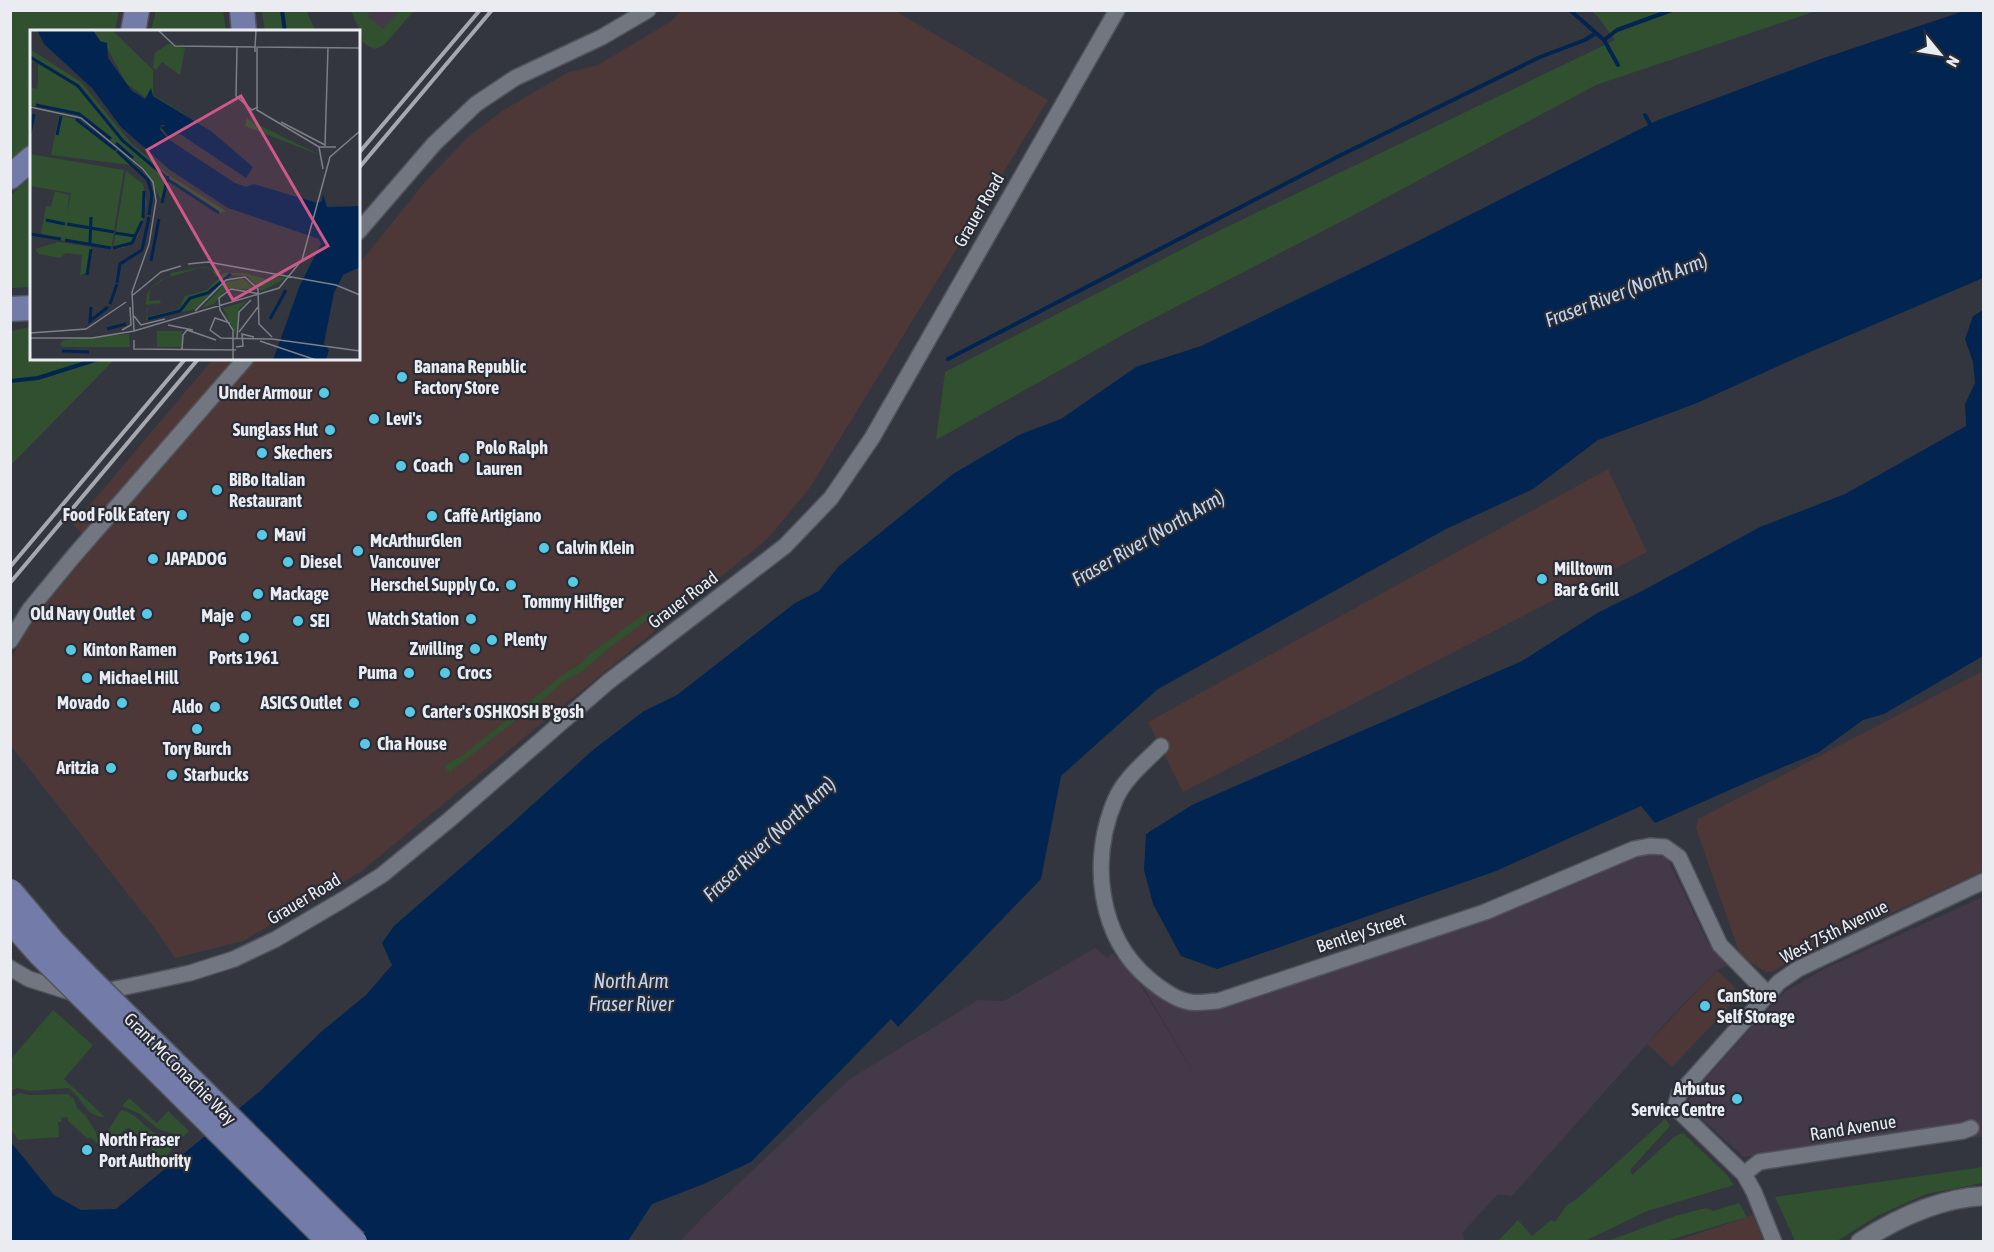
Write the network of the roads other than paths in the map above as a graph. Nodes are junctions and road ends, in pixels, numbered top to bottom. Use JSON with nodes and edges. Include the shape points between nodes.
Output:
{"nodes":[{"id":1,"x":137,"y":10,"type":"edge"},
{"id":2,"x":242,"y":10,"type":"edge"},
{"id":3,"x":648,"y":10,"type":"edge"},
{"id":4,"x":1117,"y":10,"type":"edge"},
{"id":5,"x":133,"y":30,"type":"edge"},
{"id":6,"x":244,"y":30,"type":"edge"},
{"id":7,"x":30,"y":160,"type":"edge"},
{"id":8,"x":10,"y":177,"type":"edge"},
{"id":9,"x":360,"y":230,"type":"edge"},
{"id":10,"x":30,"y":308,"type":"edge"},
{"id":11,"x":10,"y":309,"type":"edge"},
{"id":12,"x":244,"y":360,"type":"edge"},
{"id":13,"x":10,"y":641,"type":"edge"},
{"id":14,"x":1161,"y":746,"type":"dead end"},
{"id":15,"x":1983,"y":881,"type":"edge"},
{"id":16,"x":10,"y":891,"type":"edge"},
{"id":17,"x":10,"y":920,"type":"edge"},
{"id":18,"x":10,"y":968,"type":"edge"},
{"id":19,"x":1767,"y":993,"type":"junction"},
{"id":20,"x":1971,"y":1128,"type":"dead end"},
{"id":21,"x":1744,"y":1174,"type":"junction"},
{"id":22,"x":1983,"y":1196,"type":"edge"},
{"id":23,"x":330,"y":1242,"type":"edge"},
{"id":24,"x":355,"y":1242,"type":"edge"},
{"id":25,"x":1774,"y":1242,"type":"edge"},
{"id":26,"x":1860,"y":1242,"type":"edge"}],
"edges":[{"from":1,"to":5,"type":"main road"},
{"from":2,"to":6,"type":"main road"},
{"from":3,"to":9,"type":"street","via":[[602,37],[515,78],[476,104],[434,144]]},
{"from":4,"to":18,"type":"street","name":"Grauer Road","via":[[872,438],[831,498],[785,546],[608,682],[390,869],[276,939],[234,959],[190,973],[91,994],[29,979]]},
{"from":7,"to":8,"type":"main road"},
{"from":10,"to":11,"type":"main road"},
{"from":12,"to":13,"type":"street","via":[[72,558],[30,609]]},
{"from":14,"to":19,"type":"street","name":"Bentley Street","via":[[1130,776],[1117,797],[1100,867],[1110,925],[1136,968],[1163,990],[1190,1002],[1218,1001],[1485,912],[1634,849],[1650,846],[1665,847],[1679,857],[1720,945]]},
{"from":15,"to":19,"type":"street","name":"West 75th Avenue","via":[[1798,969]]},
{"from":16,"to":24,"type":"main road","name":"Grant McConachie Way","bridge":true,"via":[[86,976]]},
{"from":17,"to":23,"type":"main road","name":"Grant McConachie Way","bridge":true},
{"from":19,"to":21,"type":"street","name":"West 75th Avenue","via":[[1684,1087],[1677,1100],[1680,1112]]},
{"from":20,"to":21,"type":"street","name":"Rand Avenue","via":[[1759,1162]]},
{"from":21,"to":25,"type":"street"},
{"from":22,"to":26,"type":"street","via":[[1914,1213]]}]}
